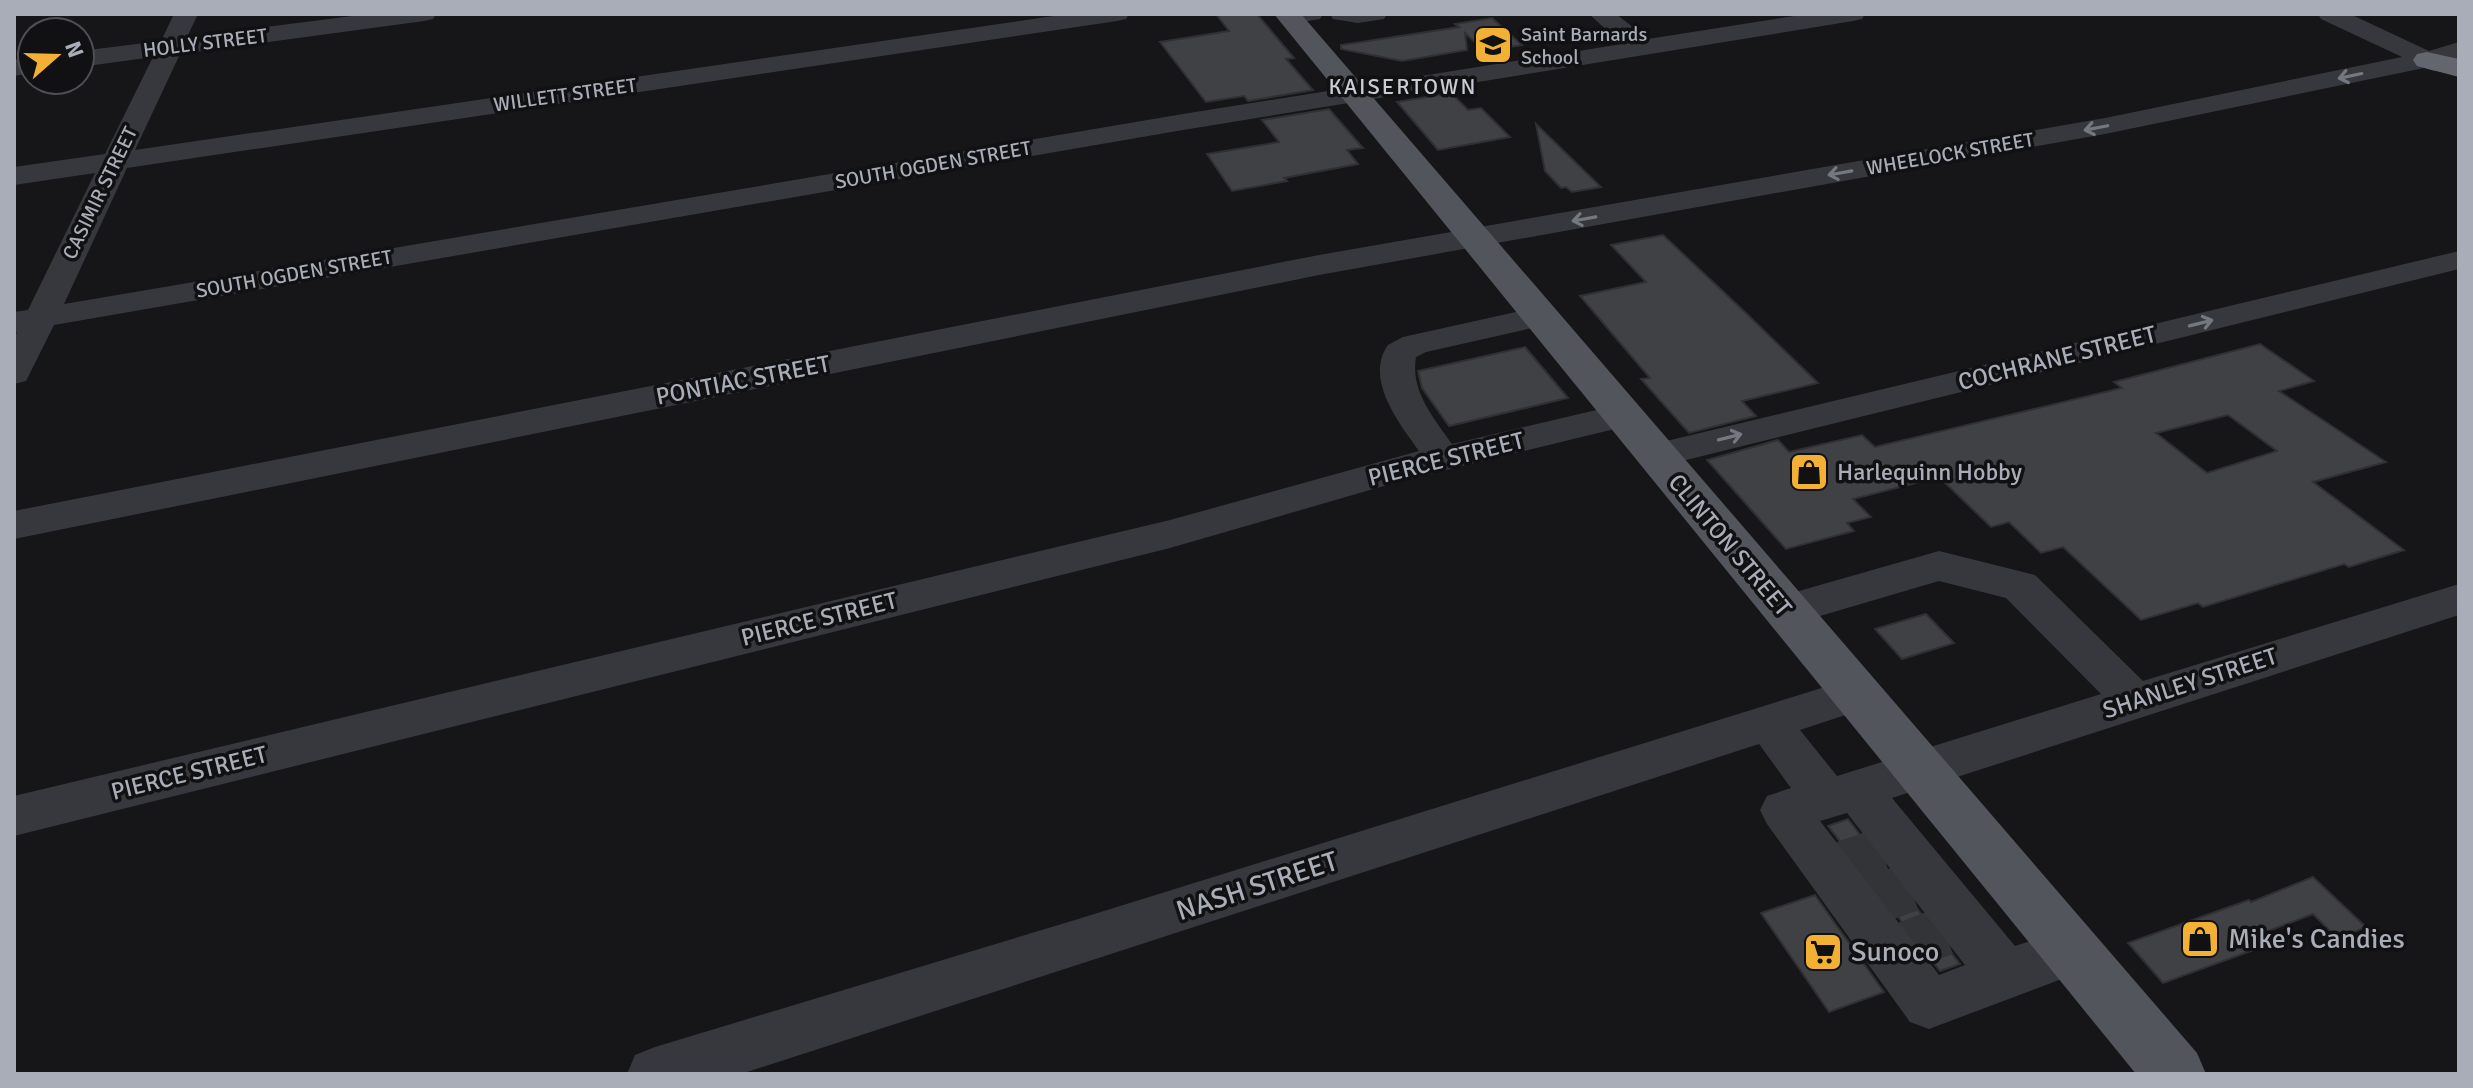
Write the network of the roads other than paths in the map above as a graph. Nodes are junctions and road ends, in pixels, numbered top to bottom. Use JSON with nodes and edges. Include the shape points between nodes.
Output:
{"nodes":[{"id":1,"x":186,"y":14,"type":"edge"},
{"id":2,"x":424,"y":14,"type":"edge"},
{"id":3,"x":1117,"y":14,"type":"edge"},
{"id":4,"x":1342,"y":14,"type":"edge"},
{"id":5,"x":1375,"y":14,"type":"edge"},
{"id":6,"x":1601,"y":14,"type":"edge"},
{"id":7,"x":1853,"y":14,"type":"edge"},
{"id":8,"x":2330,"y":14,"type":"edge"},
{"id":9,"x":1296,"y":15,"type":"edge"},
{"id":10,"x":170,"y":47,"type":"junction"},
{"id":11,"x":1643,"y":48,"type":"junction"},
{"id":12,"x":2459,"y":50,"type":"edge"},
{"id":13,"x":96,"y":57,"type":"edge"},
{"id":14,"x":2427,"y":60,"type":"junction"},
{"id":15,"x":2459,"y":68,"type":"edge"},
{"id":16,"x":2459,"y":75,"type":"edge"},
{"id":17,"x":1354,"y":95,"type":"junction"},
{"id":18,"x":115,"y":161,"type":"junction"},
{"id":19,"x":14,"y":176,"type":"edge"},
{"id":20,"x":1472,"y":239,"type":"junction"},
{"id":21,"x":2459,"y":260,"type":"edge"},
{"id":22,"x":1538,"y":317,"type":"junction"},
{"id":23,"x":27,"y":319,"type":"edge"},
{"id":24,"x":14,"y":373,"type":"edge"},
{"id":25,"x":1622,"y":416,"type":"junction"},
{"id":26,"x":1654,"y":456,"type":"junction"},
{"id":27,"x":1443,"y":459,"type":"junction"},
{"id":28,"x":14,"y":525,"type":"edge"},
{"id":29,"x":2459,"y":599,"type":"edge"},
{"id":30,"x":1786,"y":610,"type":"junction"},
{"id":31,"x":1857,"y":694,"type":"junction"},
{"id":32,"x":2135,"y":701,"type":"junction"},
{"id":33,"x":1768,"y":722,"type":"junction"},
{"id":34,"x":1921,"y":769,"type":"junction"},
{"id":35,"x":1842,"y":794,"type":"junction"},
{"id":36,"x":14,"y":816,"type":"edge"},
{"id":37,"x":1878,"y":876,"type":"junction"},
{"id":38,"x":1926,"y":938,"type":"junction"},
{"id":39,"x":2073,"y":951,"type":"junction"},
{"id":40,"x":2005,"y":974,"type":"junction"},
{"id":41,"x":655,"y":1074,"type":"edge"},
{"id":42,"x":2175,"y":1074,"type":"edge"}],
"edges":[{"from":1,"to":10,"type":"street","name":"CASIMIR STREET"},
{"from":2,"to":10,"type":"street","name":"HOLLY STREET"},
{"from":3,"to":18,"type":"street","name":"WILLETT STREET"},
{"from":4,"to":5,"type":"street"},
{"from":6,"to":11,"type":"street"},
{"from":7,"to":11,"type":"street","name":"SOUTH OGDEN STREET"},
{"from":8,"to":14,"type":"street"},
{"from":9,"to":17,"type":"main road","name":"CLINTON STREET"},
{"from":10,"to":13,"type":"street","name":"HOLLY STREET"},
{"from":10,"to":18,"type":"street","name":"CASIMIR STREET"},
{"from":11,"to":17,"type":"street","name":"SOUTH OGDEN STREET"},
{"from":12,"to":14,"type":"street","name":"WHEELOCK STREET"},
{"from":14,"to":15,"type":"highway"},
{"from":14,"to":16,"type":"street"},
{"from":14,"to":20,"type":"street","name":"WHEELOCK STREET","one_way":true,"via":[[2105,126]]},
{"from":17,"to":20,"type":"main road","name":"CLINTON STREET"},
{"from":17,"to":23,"type":"street","name":"SOUTH OGDEN STREET"},
{"from":18,"to":19,"type":"street","name":"WILLETT STREET"},
{"from":18,"to":23,"type":"street","name":"CASIMIR STREET"},
{"from":20,"to":22,"type":"main road","name":"CLINTON STREET"},
{"from":20,"to":28,"type":"street","name":"PONTIAC STREET"},
{"from":26,"to":21,"type":"street","name":"COCHRANE STREET","one_way":true},
{"from":22,"to":25,"type":"main road","name":"CLINTON STREET"},
{"from":22,"to":27,"type":"street","via":[[1415,344],[1400,352],[1395,367],[1400,389]]},
{"from":23,"to":24,"type":"street","name":"CASIMIR STREET"},
{"from":25,"to":26,"type":"main road","name":"CLINTON STREET"},
{"from":25,"to":27,"type":"street","name":"PIERCE STREET"},
{"from":26,"to":30,"type":"main road","name":"CLINTON STREET"},
{"from":27,"to":36,"type":"street","name":"PIERCE STREET","via":[[1170,534]]},
{"from":29,"to":32,"type":"street","name":"SHANLEY STREET"},
{"from":30,"to":31,"type":"main road","name":"CLINTON STREET"},
{"from":30,"to":32,"type":"street","via":[[1939,566],[2020,586]]},
{"from":31,"to":33,"type":"street","name":"NASH STREET"},
{"from":31,"to":34,"type":"main road","name":"CLINTON STREET"},
{"from":32,"to":34,"type":"street","name":"SHANLEY STREET"},
{"from":33,"to":35,"type":"street"},
{"from":33,"to":41,"type":"street","name":"NASH STREET"},
{"from":34,"to":35,"type":"street","name":"SHANLEY STREET"},
{"from":34,"to":39,"type":"main road","name":"CLINTON STREET"},
{"from":35,"to":37,"type":"street"},
{"from":35,"to":37,"type":"street","name":"SHANLEY STREET","via":[[1784,810]]},
{"from":37,"to":38,"type":"street"},
{"from":37,"to":38,"type":"street"},
{"from":38,"to":40,"type":"street"},
{"from":38,"to":40,"type":"street","via":[[1929,1004]]},
{"from":39,"to":40,"type":"street"},
{"from":39,"to":42,"type":"main road","name":"CLINTON STREET"}]}
